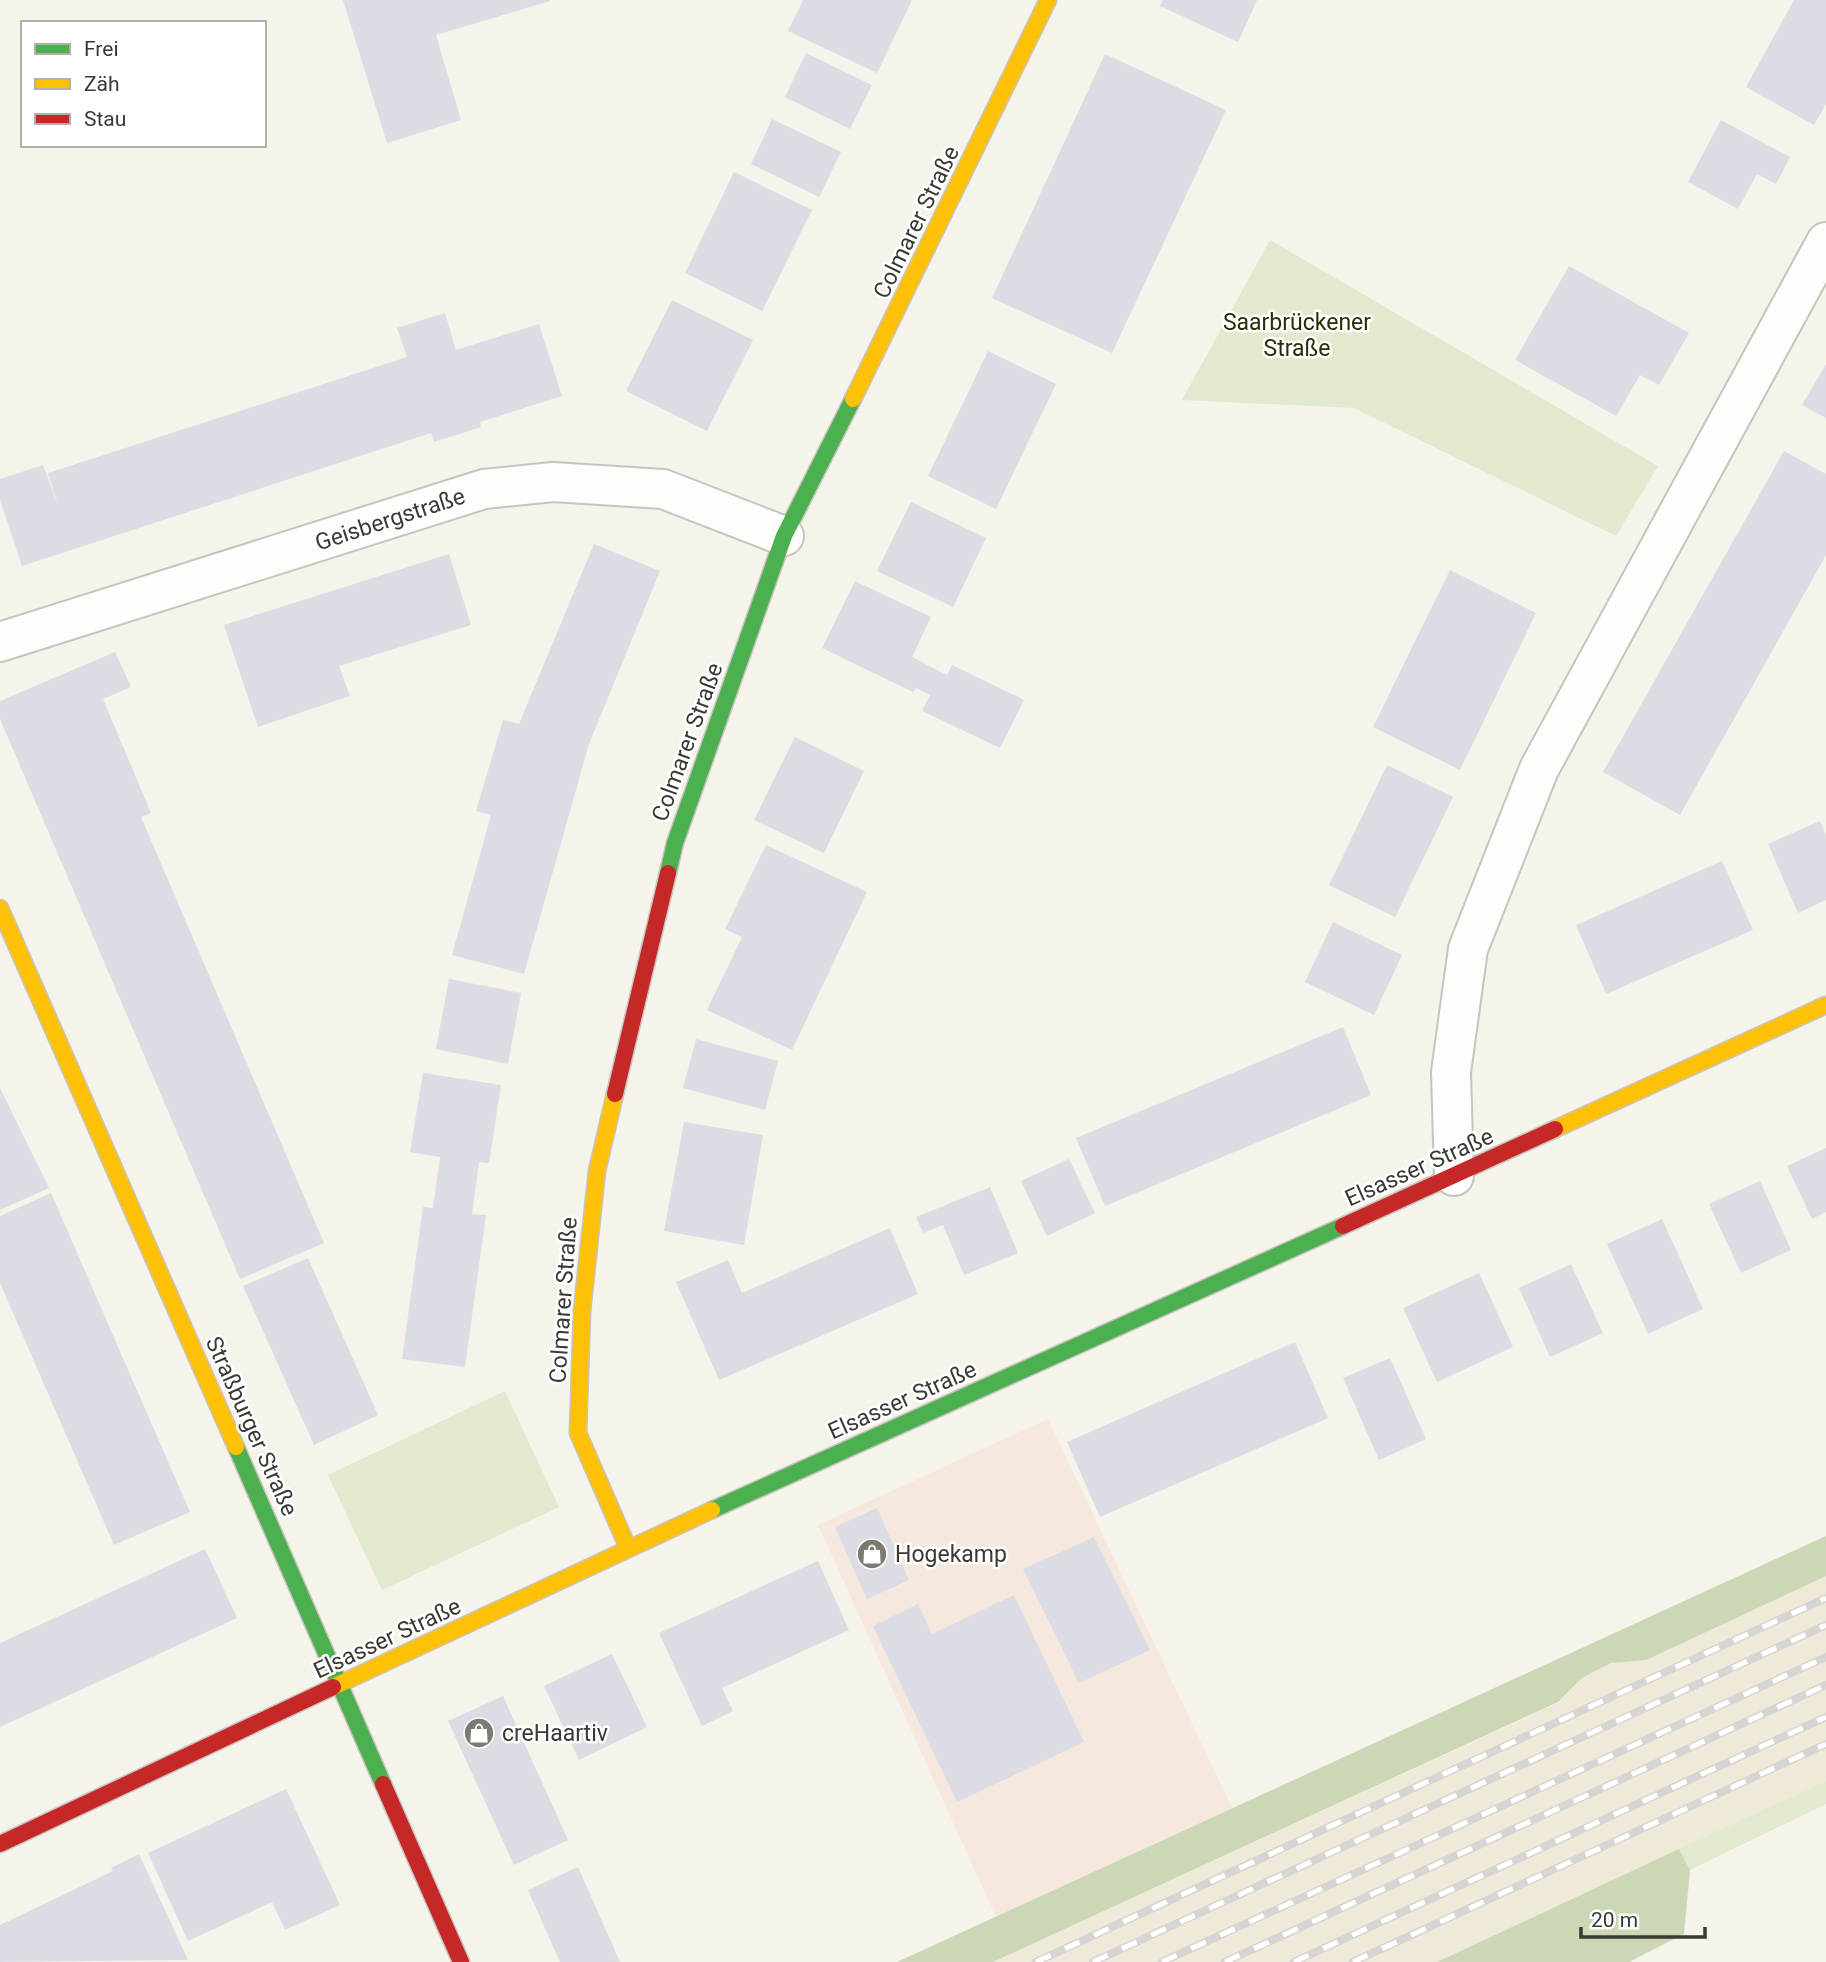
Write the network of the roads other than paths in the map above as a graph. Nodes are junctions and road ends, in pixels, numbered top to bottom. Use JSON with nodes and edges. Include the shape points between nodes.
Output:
{"nodes":[{"id":1,"x":1048,"y":0,"type":"edge"},
{"id":2,"x":1826,"y":242,"type":"edge"},
{"id":3,"x":784,"y":536,"type":"junction"},
{"id":4,"x":0,"y":642,"type":"edge"},
{"id":5,"x":0,"y":908,"type":"edge"},
{"id":6,"x":1826,"y":1005,"type":"edge"},
{"id":7,"x":1454,"y":1177,"type":"junction"},
{"id":8,"x":628,"y":1548,"type":"junction"},
{"id":9,"x":340,"y":1685,"type":"junction"},
{"id":10,"x":0,"y":1844,"type":"edge"},
{"id":11,"x":461,"y":1962,"type":"edge"}],
"edges":[{"from":1,"to":3,"type":"street","name":"Colmarer Straße"},
{"from":2,"to":7,"type":"street","via":[[1539,769],[1468,949],[1451,1072]]},
{"from":3,"to":4,"type":"street","name":"Geisbergstraße","via":[[663,488],[552,482],[484,489]]},
{"from":3,"to":8,"type":"street","name":"Colmarer Straße","via":[[675,843],[597,1171],[582,1311],[578,1433]]},
{"from":5,"to":9,"type":"street","name":"Straßburger Straße"},
{"from":6,"to":7,"type":"street","name":"Elsasser Straße"},
{"from":7,"to":8,"type":"street","name":"Elsasser Straße"},
{"from":8,"to":9,"type":"street","name":"Elsasser Straße"},
{"from":9,"to":10,"type":"street","name":"Elsasser Straße"},
{"from":9,"to":11,"type":"street","name":"Straßburger Straße"}]}
